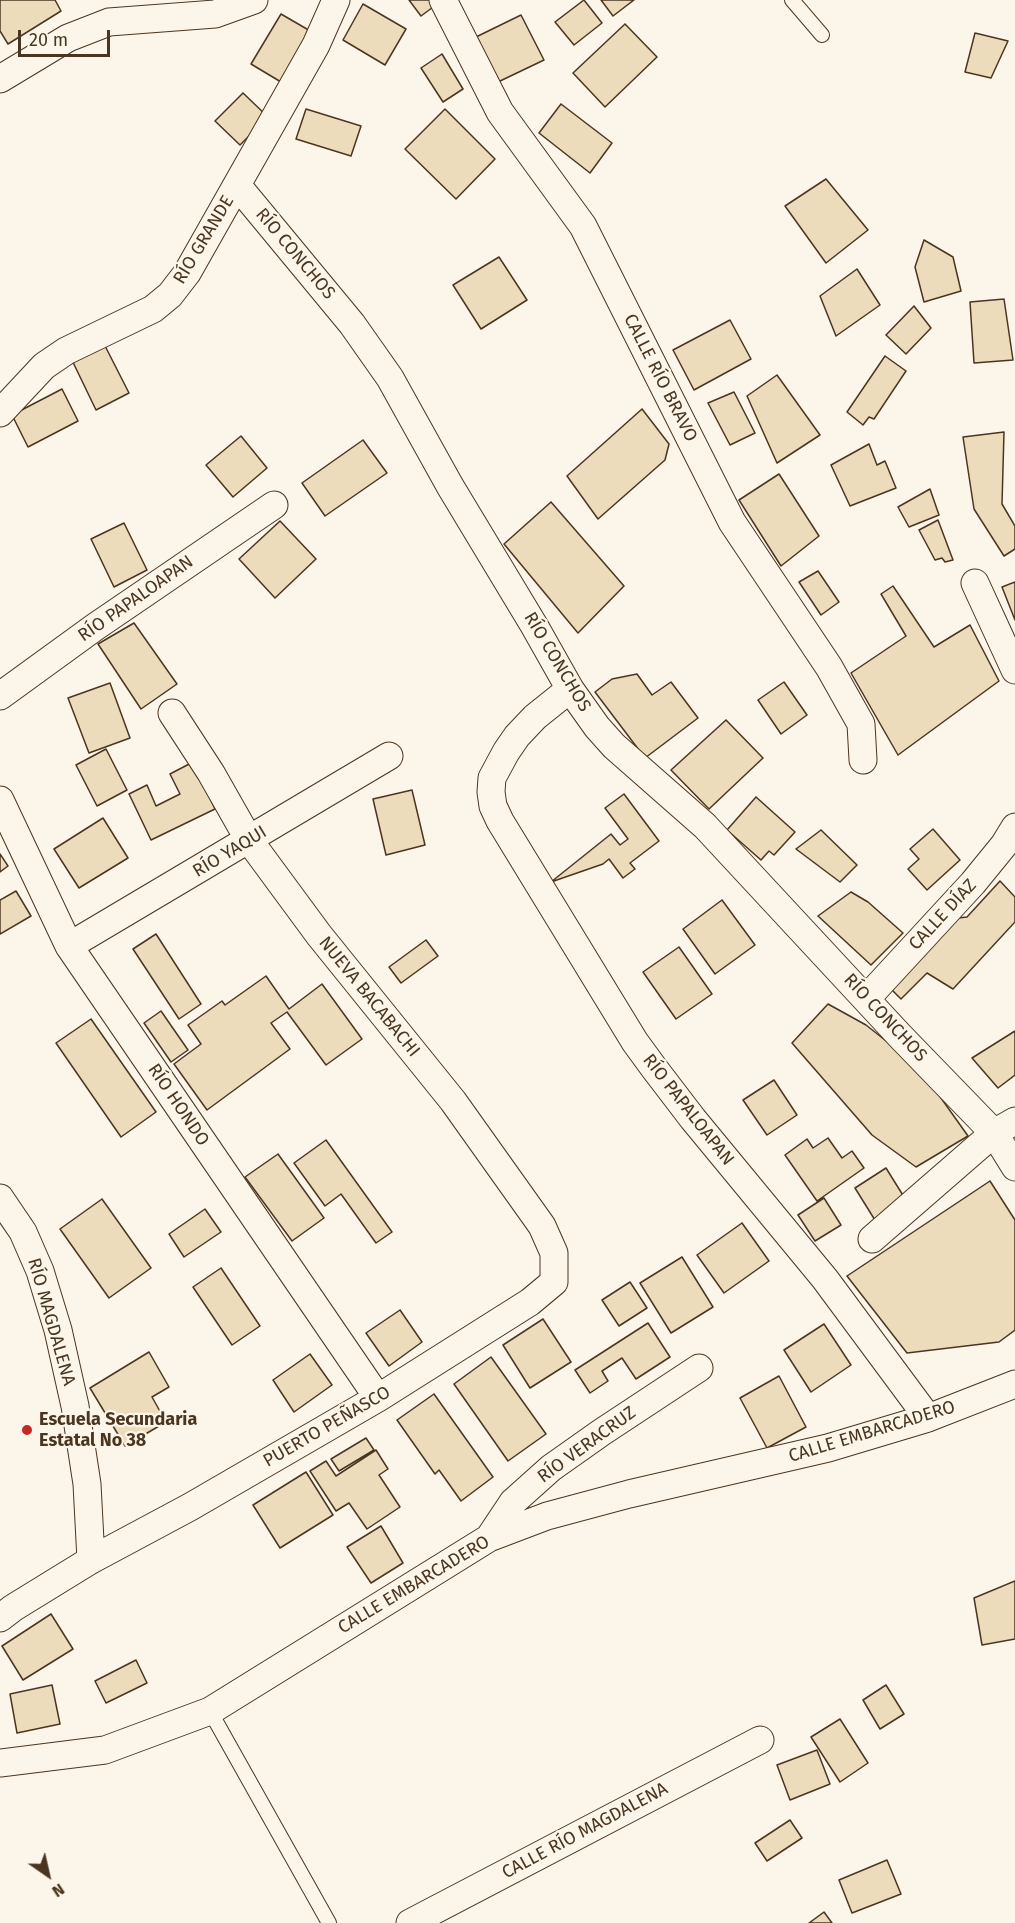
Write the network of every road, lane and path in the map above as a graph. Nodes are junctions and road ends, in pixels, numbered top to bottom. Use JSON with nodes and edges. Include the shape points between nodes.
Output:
{"nodes":[{"id":1,"x":255,"y":0,"type":"edge"},
{"id":2,"x":336,"y":0,"type":"edge"},
{"id":3,"x":443,"y":0,"type":"edge"},
{"id":4,"x":792,"y":0,"type":"edge"},
{"id":5,"x":146,"y":9,"type":"edge"},
{"id":6,"x":822,"y":35,"type":"dead end"},
{"id":7,"x":0,"y":79,"type":"edge"},
{"id":8,"x":237,"y":185,"type":"junction"},
{"id":9,"x":0,"y":413,"type":"edge"},
{"id":10,"x":274,"y":505,"type":"dead end"},
{"id":11,"x":975,"y":583,"type":"dead end"},
{"id":12,"x":1015,"y":670,"type":"edge"},
{"id":13,"x":570,"y":689,"type":"junction"},
{"id":14,"x":0,"y":696,"type":"edge"},
{"id":15,"x":172,"y":713,"type":"dead end"},
{"id":16,"x":389,"y":756,"type":"dead end"},
{"id":17,"x":862,"y":760,"type":"dead end"},
{"id":18,"x":0,"y":800,"type":"edge"},
{"id":19,"x":1015,"y":827,"type":"edge"},
{"id":20,"x":249,"y":840,"type":"junction"},
{"id":21,"x":69,"y":946,"type":"junction"},
{"id":22,"x":866,"y":999,"type":"junction"},
{"id":23,"x":1005,"y":1127,"type":"edge"},
{"id":24,"x":1015,"y":1167,"type":"edge"},
{"id":25,"x":0,"y":1198,"type":"edge"},
{"id":26,"x":872,"y":1239,"type":"dead end"},
{"id":27,"x":554,"y":1282,"type":"joint"},
{"id":28,"x":699,"y":1368,"type":"dead end"},
{"id":29,"x":1015,"y":1384,"type":"edge"},
{"id":30,"x":378,"y":1398,"type":"junction"},
{"id":31,"x":928,"y":1418,"type":"junction"},
{"id":32,"x":489,"y":1538,"type":"junction"},
{"id":33,"x":92,"y":1560,"type":"junction"},
{"id":34,"x":0,"y":1618,"type":"edge"},
{"id":35,"x":210,"y":1711,"type":"junction"},
{"id":36,"x":760,"y":1740,"type":"dead end"},
{"id":37,"x":0,"y":1763,"type":"edge"},
{"id":38,"x":329,"y":1923,"type":"edge"},
{"id":39,"x":410,"y":1923,"type":"edge"}],
"edges":[{"from":1,"to":5,"type":"street","via":[[215,14]]},
{"from":2,"to":8,"type":"street","name":"RÍO GRANDE","via":[[316,45]]},
{"from":3,"to":17,"type":"street","name":"CALLE RÍO BRAVO","via":[[500,112],[583,226],[732,522],[829,667],[861,724]]},
{"from":4,"to":6,"type":"lane"},
{"from":5,"to":7,"type":"street","via":[[68,38]]},
{"from":8,"to":9,"type":"street","name":"RÍO GRANDE","via":[[187,273],[170,295],[153,309],[66,351],[44,366]]},
{"from":8,"to":13,"type":"street","name":"RÍO CONCHOS","via":[[352,324],[390,378]]},
{"from":10,"to":14,"type":"street","name":"RÍO PAPALOAPAN"},
{"from":11,"to":12,"type":"street"},
{"from":13,"to":22,"type":"street","name":"RÍO CONCHOS","via":[[614,746],[705,826]]},
{"from":13,"to":31,"type":"street","name":"RÍO PAPALOAPAN","via":[[517,736],[492,778],[493,806],[500,821],[635,1042],[825,1279]]},
{"from":15,"to":20,"type":"street","name":"NUEVA BACABACHI"},
{"from":16,"to":20,"type":"street","name":"RÍO YAQUI"},
{"from":18,"to":21,"type":"street","name":"RÍO HONDO"},
{"from":19,"to":22,"type":"street","name":"CALLE DÍAZ","via":[[973,883]]},
{"from":20,"to":21,"type":"street","name":"RÍO YAQUI"},
{"from":20,"to":27,"type":"street","name":"NUEVA BACABACHI","via":[[319,935],[453,1101],[542,1226],[554,1253]]},
{"from":21,"to":30,"type":"street","name":"RÍO HONDO"},
{"from":22,"to":23,"type":"street","name":"RÍO CONCHOS","via":[[900,1036]]},
{"from":23,"to":24,"type":"street","name":"RÍO CONCHOS"},
{"from":23,"to":26,"type":"street"},
{"from":25,"to":33,"type":"street","name":"RÍO MAGDALENA","via":[[23,1232],[58,1330],[87,1484]]},
{"from":27,"to":30,"type":"street","name":"PUERTO PEÑASCO","via":[[530,1302]]},
{"from":28,"to":32,"type":"street","name":"RÍO VERACRUZ","via":[[551,1468],[513,1502]]},
{"from":29,"to":31,"type":"street","name":"CALLE EMBARCADERO"},
{"from":30,"to":33,"type":"street","name":"PUERTO PEÑASCO"},
{"from":31,"to":32,"type":"street","name":"CALLE EMBARCADERO","via":[[828,1448],[547,1516]]},
{"from":32,"to":35,"type":"street","name":"CALLE EMBARCADERO"},
{"from":33,"to":34,"type":"street"},
{"from":35,"to":37,"type":"street","name":"CALLE EMBARCADERO","via":[[105,1750]]},
{"from":35,"to":38,"type":"lane"},
{"from":36,"to":39,"type":"street","name":"CALLE RÍO MAGDALENA"}]}
